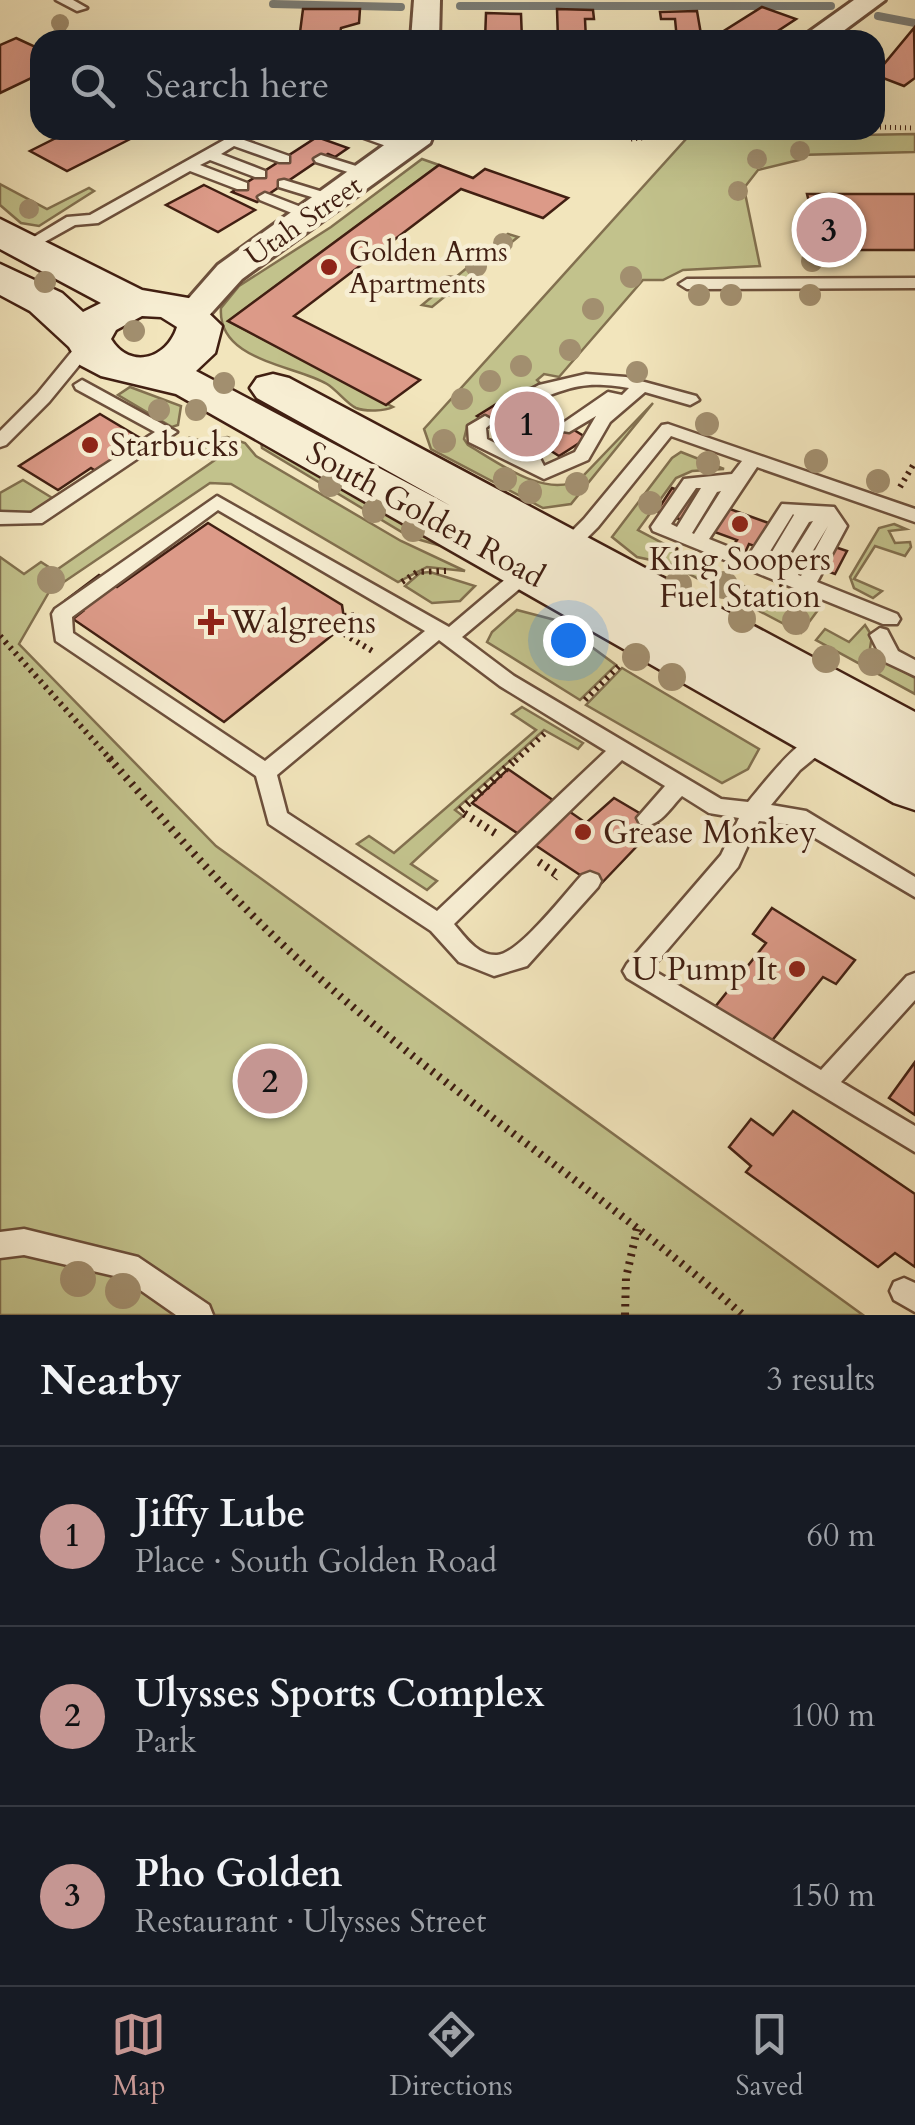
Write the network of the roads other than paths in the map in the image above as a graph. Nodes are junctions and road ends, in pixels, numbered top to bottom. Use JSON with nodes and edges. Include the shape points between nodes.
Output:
{"nodes":[{"id":1,"x":62,"y":0,"type":"edge"},
{"id":2,"x":426,"y":0,"type":"edge"},
{"id":3,"x":872,"y":0,"type":"edge"},
{"id":4,"x":80,"y":8,"type":"dead end"},
{"id":5,"x":425,"y":30,"type":"edge"},
{"id":6,"x":827,"y":30,"type":"edge"},
{"id":7,"x":234,"y":140,"type":"edge"},
{"id":8,"x":255,"y":140,"type":"edge"},
{"id":9,"x":364,"y":140,"type":"edge"},
{"id":10,"x":342,"y":152,"type":"dead end"},
{"id":11,"x":210,"y":154,"type":"junction"},
{"id":12,"x":290,"y":155,"type":"dead end"},
{"id":13,"x":314,"y":164,"type":"dead end"},
{"id":14,"x":189,"y":166,"type":"junction"},
{"id":15,"x":260,"y":174,"type":"dead end"},
{"id":16,"x":366,"y":174,"type":"edge"},
{"id":17,"x":284,"y":184,"type":"dead end"},
{"id":18,"x":242,"y":186,"type":"dead end"},
{"id":19,"x":265,"y":196,"type":"dead end"},
{"id":20,"x":9,"y":252,"type":"edge"},
{"id":21,"x":915,"y":283,"type":"edge"},
{"id":22,"x":687,"y":284,"type":"dead end"},
{"id":23,"x":171,"y":317,"type":"junction"},
{"id":24,"x":102,"y":362,"type":"junction"},
{"id":25,"x":625,"y":381,"type":"junction"},
{"id":26,"x":43,"y":398,"type":"junction"},
{"id":27,"x":523,"y":399,"type":"dead end"},
{"id":28,"x":690,"y":400,"type":"dead end"},
{"id":29,"x":485,"y":421,"type":"dead end"},
{"id":30,"x":563,"y":423,"type":"dead end"},
{"id":31,"x":0,"y":440,"type":"edge"},
{"id":32,"x":536,"y":442,"type":"dead end"},
{"id":33,"x":754,"y":459,"type":"junction"},
{"id":34,"x":523,"y":463,"type":"junction"},
{"id":35,"x":737,"y":479,"type":"junction"},
{"id":36,"x":834,"y":488,"type":"junction"},
{"id":37,"x":828,"y":511,"type":"junction"},
{"id":38,"x":915,"y":516,"type":"edge"},
{"id":39,"x":0,"y":518,"type":"edge"},
{"id":40,"x":697,"y":542,"type":"junction"},
{"id":41,"x":549,"y":559,"type":"junction"},
{"id":42,"x":779,"y":574,"type":"junction"},
{"id":43,"x":444,"y":634,"type":"junction"},
{"id":44,"x":915,"y":669,"type":"edge"},
{"id":45,"x":843,"y":722,"type":"junction"},
{"id":46,"x":915,"y":738,"type":"edge"},
{"id":47,"x":621,"y":749,"type":"junction"},
{"id":48,"x":266,"y":772,"type":"junction"},
{"id":49,"x":680,"y":784,"type":"junction"},
{"id":50,"x":915,"y":787,"type":"edge"},
{"id":51,"x":753,"y":811,"type":"junction"},
{"id":52,"x":648,"y":818,"type":"dead end"},
{"id":53,"x":590,"y":882,"type":"dead end"},
{"id":54,"x":915,"y":888,"type":"edge"},
{"id":55,"x":440,"y":924,"type":"junction"},
{"id":56,"x":915,"y":983,"type":"edge"},
{"id":57,"x":825,"y":1083,"type":"junction"},
{"id":58,"x":915,"y":1140,"type":"edge"},
{"id":59,"x":0,"y":1245,"type":"edge"},
{"id":60,"x":199,"y":1315,"type":"edge"}],
"edges":[{"from":1,"to":4,"type":"lane"},
{"from":2,"to":5,"type":"street"},
{"from":3,"to":6,"type":"street"},
{"from":7,"to":11,"type":"lane"},
{"from":8,"to":12,"type":"lane"},
{"from":9,"to":16,"type":"lane"},
{"from":10,"to":16,"type":"lane"},
{"from":11,"to":14,"type":"lane"},
{"from":11,"to":15,"type":"lane"},
{"from":13,"to":16,"type":"lane"},
{"from":14,"to":18,"type":"lane"},
{"from":14,"to":20,"type":"lane","via":[[93,220],[72,220]]},
{"from":16,"to":17,"type":"lane"},
{"from":16,"to":19,"type":"lane"},
{"from":16,"to":23,"type":"street","name":"Utah Street"},
{"from":20,"to":23,"type":"main road","name":"South Golden Road"},
{"from":20,"to":24,"type":"main road","name":"South Golden Road"},
{"from":21,"to":22,"type":"lane"},
{"from":23,"to":24,"type":"main road","via":[[161,368]]},
{"from":23,"to":24,"type":"main road","via":[[105,313]]},
{"from":23,"to":41,"type":"main road","name":"South Golden Road"},
{"from":24,"to":26,"type":"lane"},
{"from":24,"to":26,"type":"lane"},
{"from":24,"to":39,"type":"lane","via":[[168,432],[35,519]]},
{"from":24,"to":41,"type":"main road","name":"South Golden Road","via":[[192,384]]},
{"from":25,"to":27,"type":"lane","via":[[543,387]]},
{"from":25,"to":28,"type":"lane"},
{"from":25,"to":30,"type":"lane"},
{"from":25,"to":34,"type":"lane","via":[[582,456],[544,474]]},
{"from":26,"to":31,"type":"lane"},
{"from":29,"to":34,"type":"lane","via":[[477,426],[478,442]]},
{"from":32,"to":34,"type":"lane"},
{"from":33,"to":35,"type":"lane"},
{"from":33,"to":36,"type":"lane"},
{"from":33,"to":41,"type":"lane","via":[[668,429]]},
{"from":35,"to":40,"type":"lane","via":[[710,488]]},
{"from":35,"to":40,"type":"lane","via":[[744,498]]},
{"from":35,"to":40,"type":"lane","via":[[690,482],[660,527]]},
{"from":36,"to":37,"type":"lane"},
{"from":36,"to":38,"type":"lane"},
{"from":37,"to":42,"type":"lane","via":[[802,517]]},
{"from":37,"to":42,"type":"lane","via":[[838,526]]},
{"from":40,"to":42,"type":"lane"},
{"from":41,"to":43,"type":"lane"},
{"from":41,"to":45,"type":"main road","name":"South Golden Road"},
{"from":42,"to":44,"type":"lane","via":[[885,627],[890,656]]},
{"from":43,"to":47,"type":"lane","via":[[507,682]]},
{"from":43,"to":48,"type":"lane"},
{"from":43,"to":48,"type":"lane","via":[[217,502],[62,614],[63,636]]},
{"from":45,"to":46,"type":"main road","name":"South Golden Road"},
{"from":45,"to":50,"type":"main road","name":"South Golden Road"},
{"from":45,"to":51,"type":"lane","via":[[793,764]]},
{"from":47,"to":49,"type":"lane"},
{"from":47,"to":55,"type":"lane"},
{"from":48,"to":55,"type":"lane","via":[[277,818]]},
{"from":49,"to":51,"type":"lane","via":[[717,808]]},
{"from":49,"to":52,"type":"lane"},
{"from":51,"to":54,"type":"lane","via":[[798,817]]},
{"from":51,"to":57,"type":"lane","via":[[730,861],[635,971]]},
{"from":53,"to":55,"type":"lane","via":[[518,959],[494,966],[466,955]]},
{"from":56,"to":57,"type":"lane"},
{"from":57,"to":58,"type":"lane"},
{"from":59,"to":60,"type":"lane","via":[[24,1242],[129,1266]]}]}
